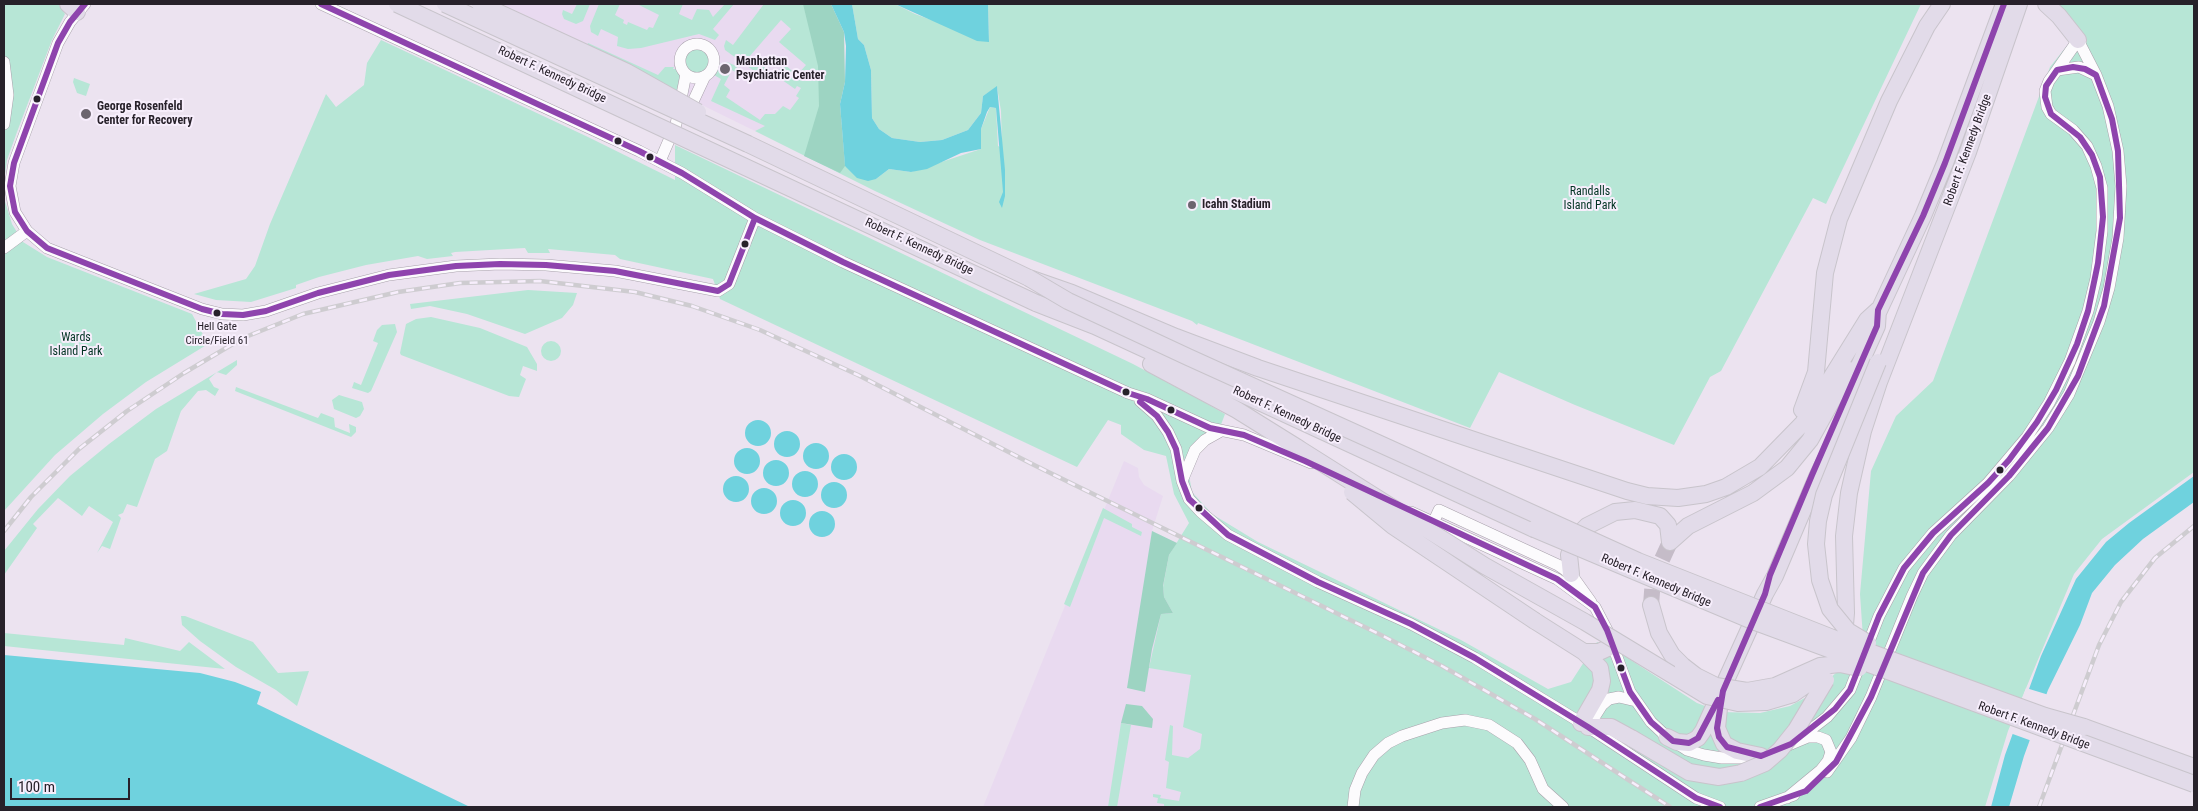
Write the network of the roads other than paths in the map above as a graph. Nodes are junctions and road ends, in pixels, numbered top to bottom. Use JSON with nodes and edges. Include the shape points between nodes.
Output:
{"nodes":[{"id":1,"x":321,"y":4,"type":"edge"},
{"id":2,"x":397,"y":4,"type":"edge"},
{"id":3,"x":445,"y":4,"type":"edge"},
{"id":4,"x":480,"y":4,"type":"edge"},
{"id":5,"x":1942,"y":4,"type":"edge"},
{"id":6,"x":2004,"y":4,"type":"edge"},
{"id":7,"x":2019,"y":4,"type":"edge"},
{"id":8,"x":2046,"y":4,"type":"edge"},
{"id":9,"x":77,"y":6,"type":"edge"},
{"id":10,"x":2078,"y":40,"type":"junction"},
{"id":11,"x":4,"y":62,"type":"edge"},
{"id":12,"x":2057,"y":70,"type":"junction"},
{"id":13,"x":686,"y":74,"type":"junction"},
{"id":14,"x":705,"y":76,"type":"junction"},
{"id":15,"x":2096,"y":76,"type":"junction"},
{"id":16,"x":4,"y":124,"type":"edge"},
{"id":17,"x":676,"y":124,"type":"junction"},
{"id":18,"x":748,"y":144,"type":"junction"},
{"id":19,"x":660,"y":161,"type":"junction"},
{"id":20,"x":2120,"y":194,"type":"junction"},
{"id":21,"x":2102,"y":198,"type":"junction"},
{"id":22,"x":755,"y":218,"type":"junction"},
{"id":23,"x":2102,"y":230,"type":"junction"},
{"id":24,"x":22,"y":234,"type":"junction"},
{"id":25,"x":2118,"y":238,"type":"junction"},
{"id":26,"x":4,"y":240,"type":"edge"},
{"id":27,"x":4,"y":248,"type":"edge"},
{"id":28,"x":1029,"y":278,"type":"junction"},
{"id":29,"x":1912,"y":294,"type":"junction"},
{"id":30,"x":1036,"y":303,"type":"junction"},
{"id":31,"x":1878,"y":310,"type":"junction"},
{"id":32,"x":1878,"y":362,"type":"junction"},
{"id":33,"x":1128,"y":393,"type":"junction"},
{"id":34,"x":2050,"y":403,"type":"junction"},
{"id":35,"x":2061,"y":406,"type":"junction"},
{"id":36,"x":1221,"y":432,"type":"junction"},
{"id":37,"x":2031,"y":441,"type":"junction"},
{"id":38,"x":1298,"y":448,"type":"junction"},
{"id":39,"x":1770,"y":459,"type":"junction"},
{"id":40,"x":1182,"y":481,"type":"junction"},
{"id":41,"x":1978,"y":492,"type":"junction"},
{"id":42,"x":1989,"y":497,"type":"junction"},
{"id":43,"x":1802,"y":504,"type":"junction"},
{"id":44,"x":1433,"y":522,"type":"junction"},
{"id":45,"x":1908,"y":563,"type":"junction"},
{"id":46,"x":1924,"y":573,"type":"junction"},
{"id":47,"x":1572,"y":574,"type":"junction"},
{"id":48,"x":1651,"y":605,"type":"tunnel mouth"},
{"id":49,"x":1595,"y":608,"type":"junction"},
{"id":50,"x":1612,"y":646,"type":"junction"},
{"id":51,"x":1584,"y":652,"type":"junction"},
{"id":52,"x":1823,"y":678,"type":"junction"},
{"id":53,"x":1935,"y":689,"type":"junction"},
{"id":54,"x":1722,"y":691,"type":"junction"},
{"id":55,"x":1636,"y":701,"type":"junction"},
{"id":56,"x":1585,"y":725,"type":"junction"},
{"id":57,"x":2084,"y":727,"type":"junction"},
{"id":58,"x":1667,"y":737,"type":"junction"},
{"id":59,"x":1791,"y":744,"type":"junction"},
{"id":60,"x":1761,"y":756,"type":"junction"},
{"id":61,"x":2194,"y":767,"type":"edge"},
{"id":62,"x":2194,"y":784,"type":"edge"},
{"id":63,"x":1787,"y":798,"type":"junction"},
{"id":64,"x":1353,"y":807,"type":"edge"},
{"id":65,"x":1563,"y":807,"type":"edge"},
{"id":66,"x":1720,"y":807,"type":"edge"},
{"id":67,"x":1760,"y":807,"type":"edge"}],
"edges":[{"from":1,"to":19,"type":"street"},
{"from":2,"to":30,"type":"highway","name":"Robert F. Kennedy Bridge","bridge":true},
{"from":3,"to":18,"type":"highway","name":"Robert F. Kennedy Bridge","bridge":true},
{"from":4,"to":18,"type":"highway","bridge":true,"via":[[649,83]]},
{"from":5,"to":39,"type":"highway","via":[[1906,66],[1863,158],[1832,240],[1824,280],[1814,382],[1801,411]]},
{"from":6,"to":31,"type":"highway","name":"Robert F. Kennedy Bridge","via":[[1920,224]]},
{"from":7,"to":29,"type":"highway","name":"Robert F. Kennedy Bridge","via":[[1968,152]]},
{"from":8,"to":10,"type":"highway"},
{"from":9,"to":24,"type":"street","via":[[53,55],[12,170],[12,204]]},
{"from":10,"to":12,"type":"street"},
{"from":10,"to":15,"type":"street"},
{"from":11,"to":16,"type":"street","via":[[8,95]]},
{"from":12,"to":15,"type":"street","via":[[2079,67]]},
{"from":12,"to":21,"type":"street","via":[[2046,86],[2047,107],[2087,146],[2100,177]]},
{"from":13,"to":14,"type":"street","via":[[693,78]]},
{"from":13,"to":14,"type":"street","via":[[681,68],[680,56],[687,47],[698,44],[708,49],[714,58],[712,69]]},
{"from":13,"to":17,"type":"street"},
{"from":14,"to":17,"type":"street","via":[[691,106]]},
{"from":15,"to":20,"type":"street","via":[[2115,136]]},
{"from":17,"to":19,"type":"street"},
{"from":18,"to":28,"type":"highway","name":"Robert F. Kennedy Bridge"},
{"from":19,"to":22,"type":"street"},
{"from":20,"to":21,"type":"street","via":[[2114,200]]},
{"from":20,"to":25,"type":"street"},
{"from":21,"to":23,"type":"street"},
{"from":22,"to":24,"type":"street","via":[[729,284],[718,291],[642,275],[571,266],[456,266],[389,275],[266,311],[233,315],[197,307],[56,252]]},
{"from":22,"to":33,"type":"street"},
{"from":23,"to":25,"type":"street"},
{"from":23,"to":34,"type":"street","via":[[2088,311]]},
{"from":24,"to":26,"type":"street"},
{"from":24,"to":27,"type":"street"},
{"from":25,"to":35,"type":"street","via":[[2099,322],[2078,376]]},
{"from":28,"to":39,"type":"highway","bridge":true,"via":[[1239,361],[1636,494],[1669,498],[1706,494],[1745,478]]},
{"from":28,"to":57,"type":"highway","name":"Robert F. Kennedy Bridge","bridge":true,"via":[[1068,301],[1188,357],[1629,557],[1854,646],[2045,716]]},
{"from":29,"to":32,"type":"highway"},
{"from":29,"to":52,"type":"highway","via":[[1873,399],[1854,470],[1844,536],[1845,631]]},
{"from":30,"to":38,"type":"highway","via":[[1091,335],[1214,397]]},
{"from":30,"to":53,"type":"highway","name":"Robert F. Kennedy Bridge","bridge":true,"via":[[1095,326],[1615,565]]},
{"from":31,"to":39,"type":"highway","via":[[1867,320],[1803,422]]},
{"from":31,"to":43,"type":"highway","via":[[1877,326]]},
{"from":31,"to":47,"type":"highway","via":[[1823,418],[1795,459],[1762,488],[1695,521],[1670,542],[1670,532],[1663,518],[1650,512],[1615,512],[1581,530],[1569,555]]},
{"from":32,"to":43,"type":"highway","bridge":true,"via":[[1860,387]]},
{"from":32,"to":57,"type":"highway","bridge":true,"via":[[1820,507],[1818,568],[1830,608],[1848,631],[1867,642],[2047,709]]},
{"from":33,"to":36,"type":"street"},
{"from":33,"to":40,"type":"street","via":[[1147,406],[1168,432],[1176,449]]},
{"from":34,"to":35,"type":"street"},
{"from":34,"to":37,"type":"street"},
{"from":35,"to":37,"type":"street"},
{"from":36,"to":40,"type":"street","via":[[1205,440],[1195,450]]},
{"from":36,"to":44,"type":"street","via":[[1244,434]]},
{"from":37,"to":41,"type":"street"},
{"from":37,"to":42,"type":"street"},
{"from":38,"to":51,"type":"highway","bridge":true,"via":[[1393,526]]},
{"from":38,"to":52,"type":"highway","bridge":true,"via":[[1485,566],[1706,696],[1738,703],[1766,702],[1794,694]]},
{"from":40,"to":56,"type":"street","via":[[1194,506],[1228,535],[1318,582],[1431,634]]},
{"from":41,"to":42,"type":"street"},
{"from":41,"to":45,"type":"street","via":[[1933,533]]},
{"from":42,"to":46,"type":"street","via":[[1951,534]]},
{"from":43,"to":54,"type":"highway"},
{"from":44,"to":47,"type":"street","via":[[1439,510],[1558,564]]},
{"from":44,"to":49,"type":"street","via":[[1557,580]]},
{"from":45,"to":46,"type":"street"},
{"from":45,"to":59,"type":"street","via":[[1879,616],[1850,690],[1827,717]]},
{"from":46,"to":63,"type":"street","via":[[1871,697],[1842,752],[1823,777],[1806,790]]},
{"from":47,"to":49,"type":"street"},
{"from":48,"to":53,"type":"highway","bridge":true,"via":[[1659,633],[1672,654],[1696,676],[1724,688],[1747,691],[1768,688],[1813,668],[1840,664]]},
{"from":49,"to":50,"type":"street"},
{"from":50,"to":51,"type":"highway","via":[[1599,652]]},
{"from":50,"to":55,"type":"street"},
{"from":51,"to":56,"type":"highway","via":[[1597,663],[1602,681]]},
{"from":52,"to":56,"type":"highway","bridge":true,"via":[[1796,730],[1780,750],[1765,763],[1741,774],[1719,777],[1689,772],[1611,727]]},
{"from":53,"to":62,"type":"highway","name":"Robert F. Kennedy Bridge","bridge":true},
{"from":54,"to":58,"type":"highway","via":[[1698,738],[1685,744]]},
{"from":54,"to":60,"type":"highway","via":[[1716,721],[1719,737],[1734,750]]},
{"from":55,"to":56,"type":"street","via":[[1619,697],[1609,699]]},
{"from":55,"to":58,"type":"street"},
{"from":56,"to":66,"type":"street","via":[[1696,798]]},
{"from":57,"to":61,"type":"highway","name":"Robert F. Kennedy Bridge"},
{"from":58,"to":60,"type":"street","via":[[1687,750],[1713,757],[1738,759]]},
{"from":59,"to":60,"type":"street"},
{"from":59,"to":63,"type":"street","via":[[1808,737],[1818,737],[1826,740],[1831,752],[1821,770]]},
{"from":63,"to":67,"type":"street"},
{"from":64,"to":65,"type":"street","via":[[1362,772],[1388,743],[1442,723],[1465,720],[1488,725],[1517,743],[1544,788]]}]}
